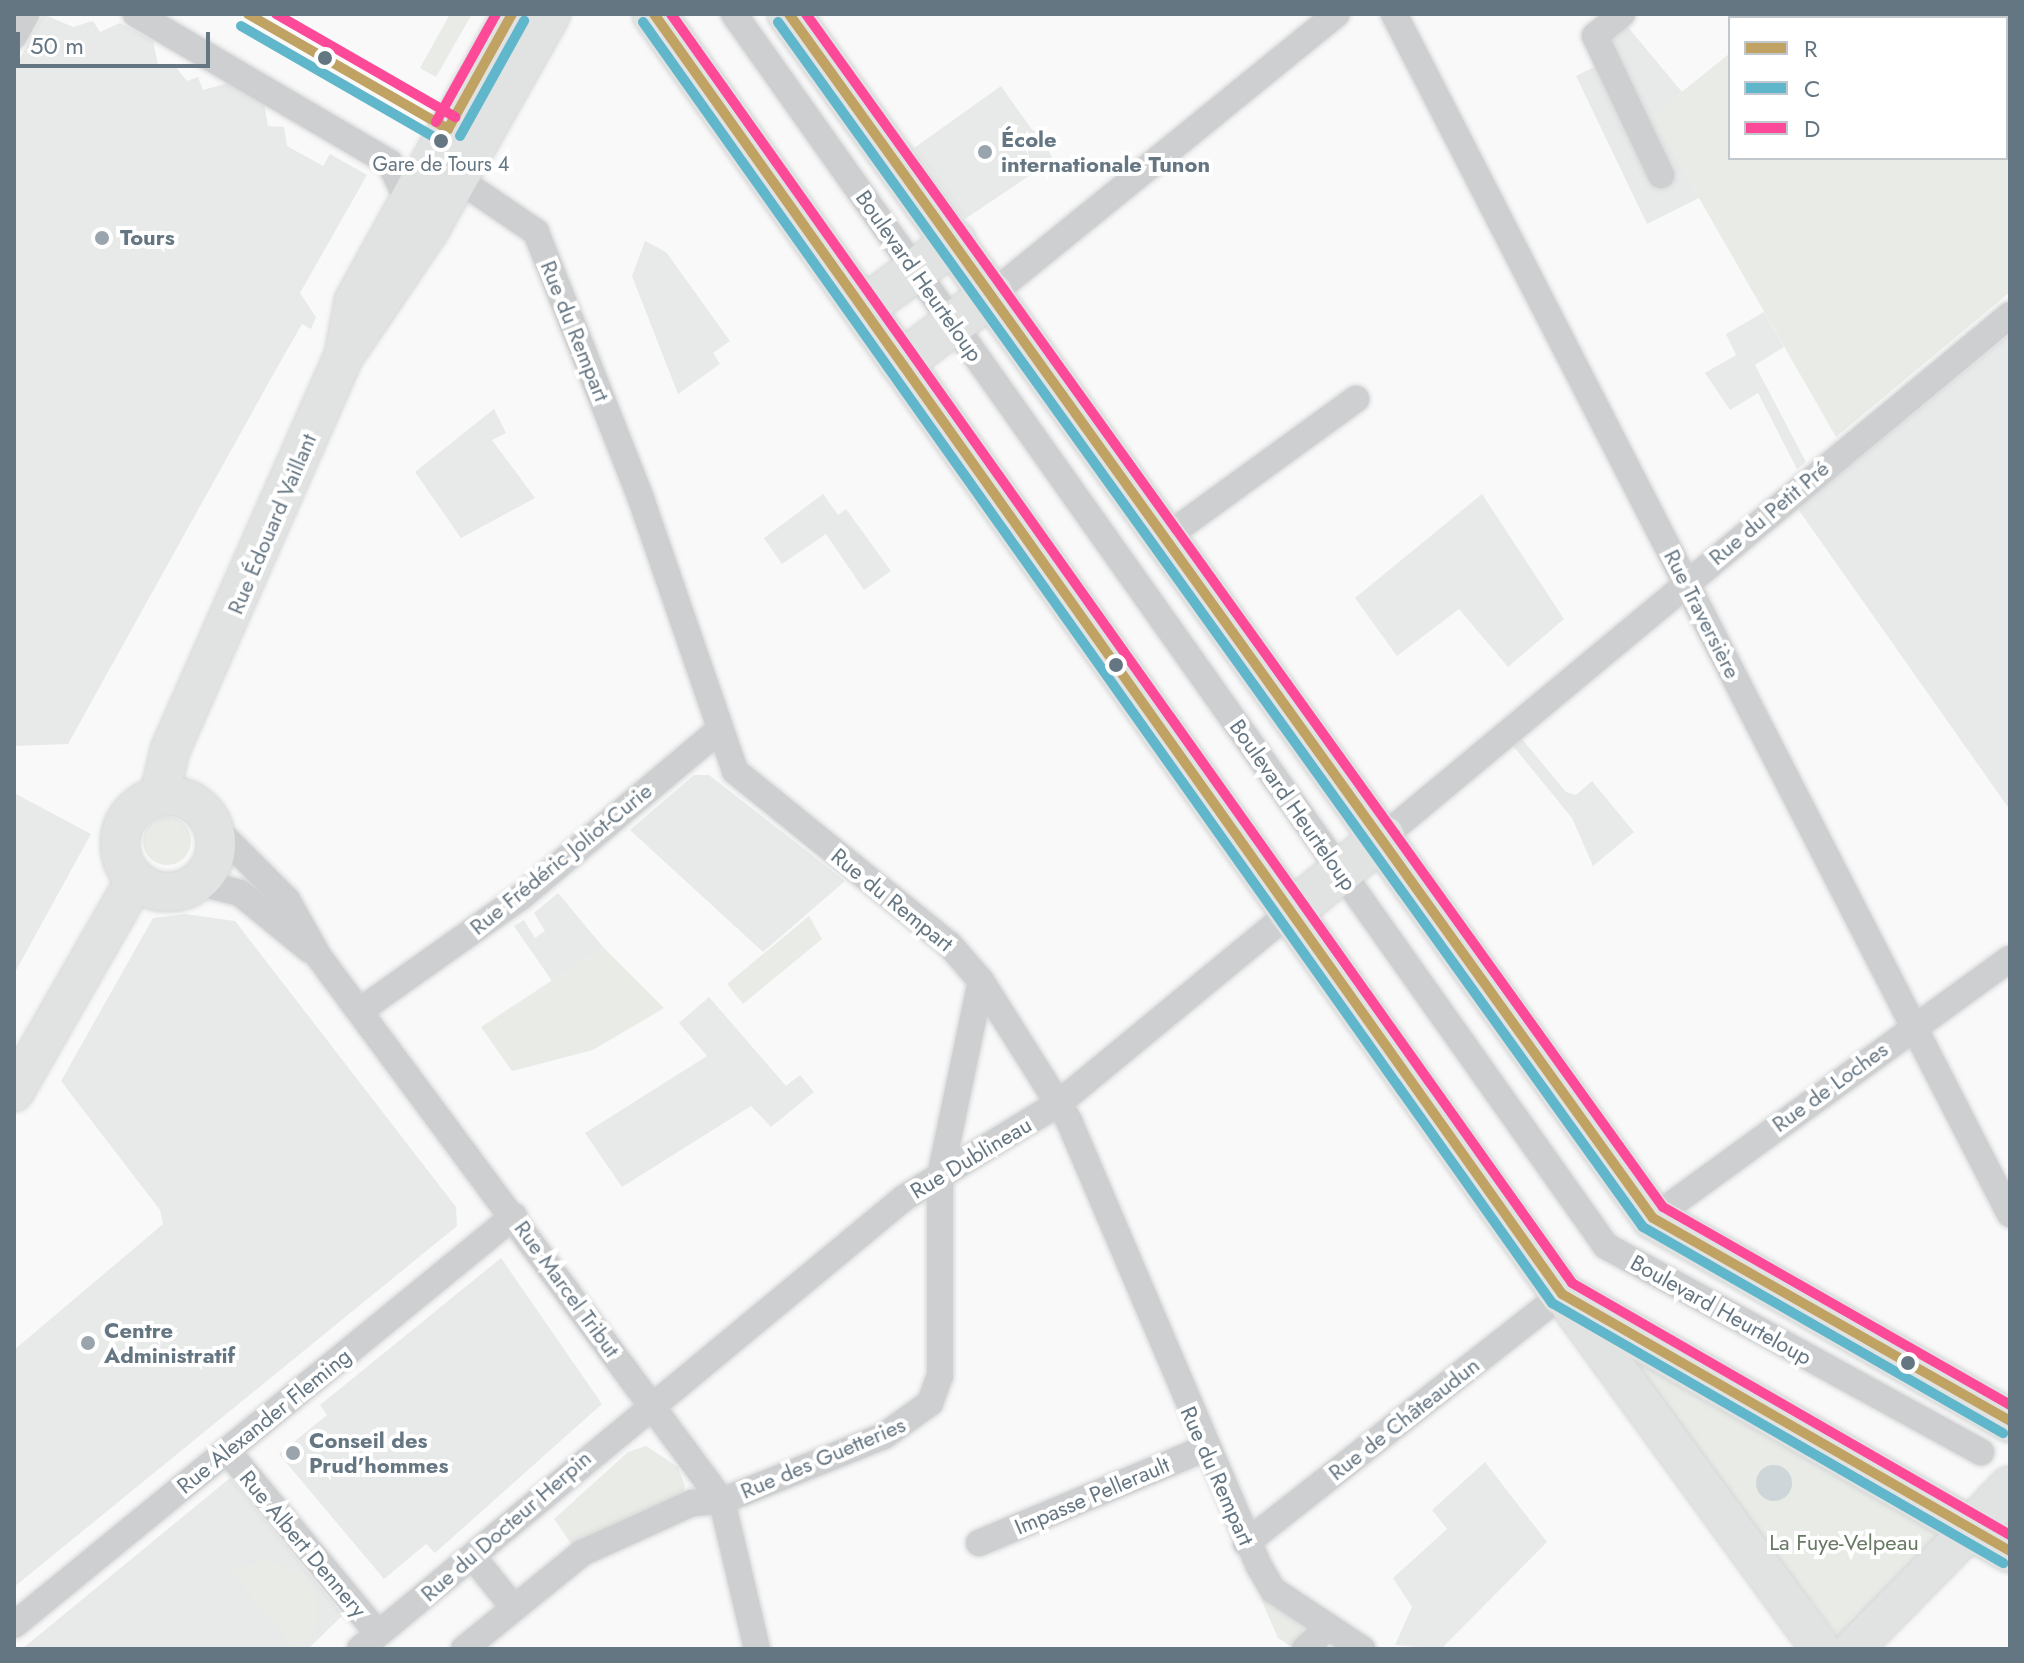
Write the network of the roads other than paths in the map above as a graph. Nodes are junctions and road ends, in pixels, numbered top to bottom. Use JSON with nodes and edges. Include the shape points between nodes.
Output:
{"nodes":[{"id":1,"x":26,"y":14,"type":"edge"},
{"id":2,"x":136,"y":14,"type":"edge"},
{"id":3,"x":512,"y":14,"type":"edge"},
{"id":4,"x":551,"y":14,"type":"edge"},
{"id":5,"x":654,"y":14,"type":"edge"},
{"id":6,"x":734,"y":14,"type":"edge"},
{"id":7,"x":789,"y":14,"type":"edge"},
{"id":8,"x":1336,"y":14,"type":"edge"},
{"id":9,"x":1394,"y":14,"type":"edge"},
{"id":10,"x":1622,"y":14,"type":"edge"},
{"id":11,"x":14,"y":36,"type":"edge"},
{"id":12,"x":452,"y":153,"type":"junction"},
{"id":13,"x":1661,"y":175,"type":"dead end"},
{"id":14,"x":401,"y":187,"type":"dead end"},
{"id":15,"x":955,"y":242,"type":"junction"},
{"id":16,"x":915,"y":271,"type":"junction"},
{"id":17,"x":992,"y":294,"type":"junction"},
{"id":18,"x":863,"y":308,"type":"junction"},
{"id":19,"x":2010,"y":315,"type":"edge"},
{"id":20,"x":953,"y":324,"type":"junction"},
{"id":21,"x":901,"y":363,"type":"junction"},
{"id":22,"x":1356,"y":399,"type":"dead end"},
{"id":23,"x":1166,"y":537,"type":"junction"},
{"id":24,"x":1686,"y":584,"type":"junction"},
{"id":25,"x":718,"y":731,"type":"junction"},
{"id":26,"x":187,"y":808,"type":"junction"},
{"id":27,"x":1383,"y":837,"type":"junction"},
{"id":28,"x":1338,"y":870,"type":"junction"},
{"id":29,"x":136,"y":879,"type":"junction"},
{"id":30,"x":197,"y":882,"type":"junction"},
{"id":31,"x":1291,"y":912,"type":"junction"},
{"id":32,"x":319,"y":957,"type":"junction"},
{"id":33,"x":2010,"y":959,"type":"edge"},
{"id":34,"x":981,"y":981,"type":"junction"},
{"id":35,"x":361,"y":1010,"type":"junction"},
{"id":36,"x":1913,"y":1026,"type":"junction"},
{"id":37,"x":14,"y":1092,"type":"edge"},
{"id":38,"x":1059,"y":1103,"type":"junction"},
{"id":39,"x":940,"y":1177,"type":"junction"},
{"id":40,"x":2010,"y":1214,"type":"edge"},
{"id":41,"x":514,"y":1216,"type":"junction"},
{"id":42,"x":1653,"y":1218,"type":"junction"},
{"id":43,"x":1562,"y":1294,"type":"junction"},
{"id":44,"x":651,"y":1402,"type":"junction"},
{"id":45,"x":2010,"y":1421,"type":"edge"},
{"id":46,"x":1204,"y":1449,"type":"junction"},
{"id":47,"x":1981,"y":1452,"type":"dead end"},
{"id":48,"x":229,"y":1453,"type":"junction"},
{"id":49,"x":2010,"y":1488,"type":"edge"},
{"id":50,"x":722,"y":1501,"type":"junction"},
{"id":51,"x":1971,"y":1529,"type":"junction"},
{"id":52,"x":979,"y":1543,"type":"dead end"},
{"id":53,"x":1246,"y":1543,"type":"junction"},
{"id":54,"x":2010,"y":1551,"type":"edge"},
{"id":55,"x":473,"y":1557,"type":"junction"},
{"id":56,"x":514,"y":1608,"type":"junction"},
{"id":57,"x":14,"y":1625,"type":"edge"},
{"id":58,"x":1325,"y":1630,"type":"junction"},
{"id":59,"x":369,"y":1642,"type":"edge"},
{"id":60,"x":481,"y":1644,"type":"edge"},
{"id":61,"x":757,"y":1649,"type":"edge"},
{"id":62,"x":1305,"y":1649,"type":"edge"},
{"id":63,"x":1362,"y":1649,"type":"edge"},
{"id":64,"x":1821,"y":1649,"type":"edge"},
{"id":65,"x":1853,"y":1649,"type":"edge"}],
"edges":[{"from":1,"to":11,"type":"street"},
{"from":2,"to":14,"type":"street","via":[[390,163]]},
{"from":3,"to":12,"type":"main road"},
{"from":4,"to":12,"type":"main road"},
{"from":5,"to":18,"type":"main road"},
{"from":6,"to":16,"type":"street","name":"Boulevard Heurteloup"},
{"from":7,"to":15,"type":"main road","name":"Boulevard Heurteloup"},
{"from":8,"to":17,"type":"street"},
{"from":9,"to":24,"type":"street","name":"Rue Traversière"},
{"from":10,"to":13,"type":"street","via":[[1595,36]]},
{"from":12,"to":25,"type":"street","name":"Rue du Rempart","via":[[536,232],[641,499]]},
{"from":12,"to":26,"type":"main road","name":"Rue Édouard Vaillant","via":[[344,355],[200,693]]},
{"from":15,"to":16,"type":"main road"},
{"from":15,"to":17,"type":"main road","name":"Boulevard Heurteloup"},
{"from":16,"to":18,"type":"main road"},
{"from":16,"to":20,"type":"street","name":"Boulevard Heurteloup"},
{"from":17,"to":20,"type":"main road"},
{"from":17,"to":23,"type":"main road","name":"Boulevard Heurteloup"},
{"from":18,"to":21,"type":"main road"},
{"from":19,"to":24,"type":"street","name":"Rue du Petit Pré"},
{"from":20,"to":21,"type":"main road"},
{"from":20,"to":28,"type":"street","name":"Boulevard Heurteloup"},
{"from":21,"to":31,"type":"main road"},
{"from":22,"to":23,"type":"street"},
{"from":23,"to":27,"type":"main road","name":"Boulevard Heurteloup"},
{"from":24,"to":27,"type":"street","name":"Rue du Petit Pré"},
{"from":24,"to":36,"type":"street","name":"Rue Traversière"},
{"from":25,"to":34,"type":"street","name":"Rue du Rempart","via":[[745,783],[949,944]]},
{"from":25,"to":35,"type":"street","name":"Rue Frédéric Joliot-Curie","via":[[522,896]]},
{"from":26,"to":29,"type":"main road","via":[[131,813],[120,850]]},
{"from":26,"to":30,"type":"main road","via":[[214,854]]},
{"from":26,"to":32,"type":"street","name":"Rue Marcel Tribut","via":[[271,879]]},
{"from":27,"to":28,"type":"main road"},
{"from":27,"to":42,"type":"main road","name":"Boulevard Heurteloup"},
{"from":28,"to":31,"type":"main road"},
{"from":28,"to":47,"type":"street","name":"Boulevard Heurteloup","via":[[1606,1246]]},
{"from":29,"to":30,"type":"main road","via":[[166,892]]},
{"from":29,"to":37,"type":"main road"},
{"from":30,"to":32,"type":"street","name":"Rue Marcel Tribut","via":[[240,893]]},
{"from":31,"to":38,"type":"street","name":"Rue Dublineau"},
{"from":31,"to":43,"type":"main road"},
{"from":32,"to":35,"type":"street","name":"Rue Marcel Tribut"},
{"from":33,"to":36,"type":"street","name":"Rue de Loches"},
{"from":34,"to":38,"type":"street","name":"Rue du Rempart"},
{"from":34,"to":39,"type":"street","name":"Rue des Guetteries"},
{"from":35,"to":41,"type":"street","name":"Rue Marcel Tribut"},
{"from":36,"to":40,"type":"street","name":"Rue Traversière"},
{"from":36,"to":42,"type":"street","name":"Rue de Loches"},
{"from":38,"to":39,"type":"street","name":"Rue Dublineau"},
{"from":38,"to":46,"type":"street","name":"Rue du Rempart"},
{"from":39,"to":44,"type":"street","name":"Rue Dublineau"},
{"from":39,"to":50,"type":"street","name":"Rue des Guetteries","via":[[940,1376],[930,1403],[884,1436]]},
{"from":41,"to":44,"type":"street","name":"Rue Marcel Tribut"},
{"from":41,"to":48,"type":"street","name":"Rue Alexander Fleming"},
{"from":42,"to":45,"type":"main road","name":"Boulevard Heurteloup"},
{"from":43,"to":51,"type":"main road"},
{"from":43,"to":53,"type":"street","name":"Rue de Châteaudun"},
{"from":43,"to":64,"type":"main road"},
{"from":44,"to":50,"type":"street","name":"Rue Marcel Tribut"},
{"from":44,"to":55,"type":"street","name":"Rue du Docteur Herpin"},
{"from":46,"to":52,"type":"street","name":"Impasse Pellerault"},
{"from":46,"to":53,"type":"street","name":"Rue du Rempart"},
{"from":48,"to":57,"type":"street","name":"Rue Alexander Fleming"},
{"from":48,"to":59,"type":"street","name":"Rue Albert Dennery"},
{"from":49,"to":51,"type":"main road"},
{"from":50,"to":56,"type":"street","via":[[692,1503],[582,1553]]},
{"from":50,"to":61,"type":"street","name":"Rue Marcel Tribut"},
{"from":51,"to":54,"type":"main road"},
{"from":51,"to":65,"type":"main road"},
{"from":53,"to":58,"type":"street","name":"Rue du Rempart","via":[[1273,1590]]},
{"from":55,"to":56,"type":"street"},
{"from":55,"to":59,"type":"street","name":"Rue du Docteur Herpin"},
{"from":56,"to":60,"type":"street"},
{"from":58,"to":62,"type":"street"},
{"from":58,"to":63,"type":"street","name":"Rue du Rempart"}]}
